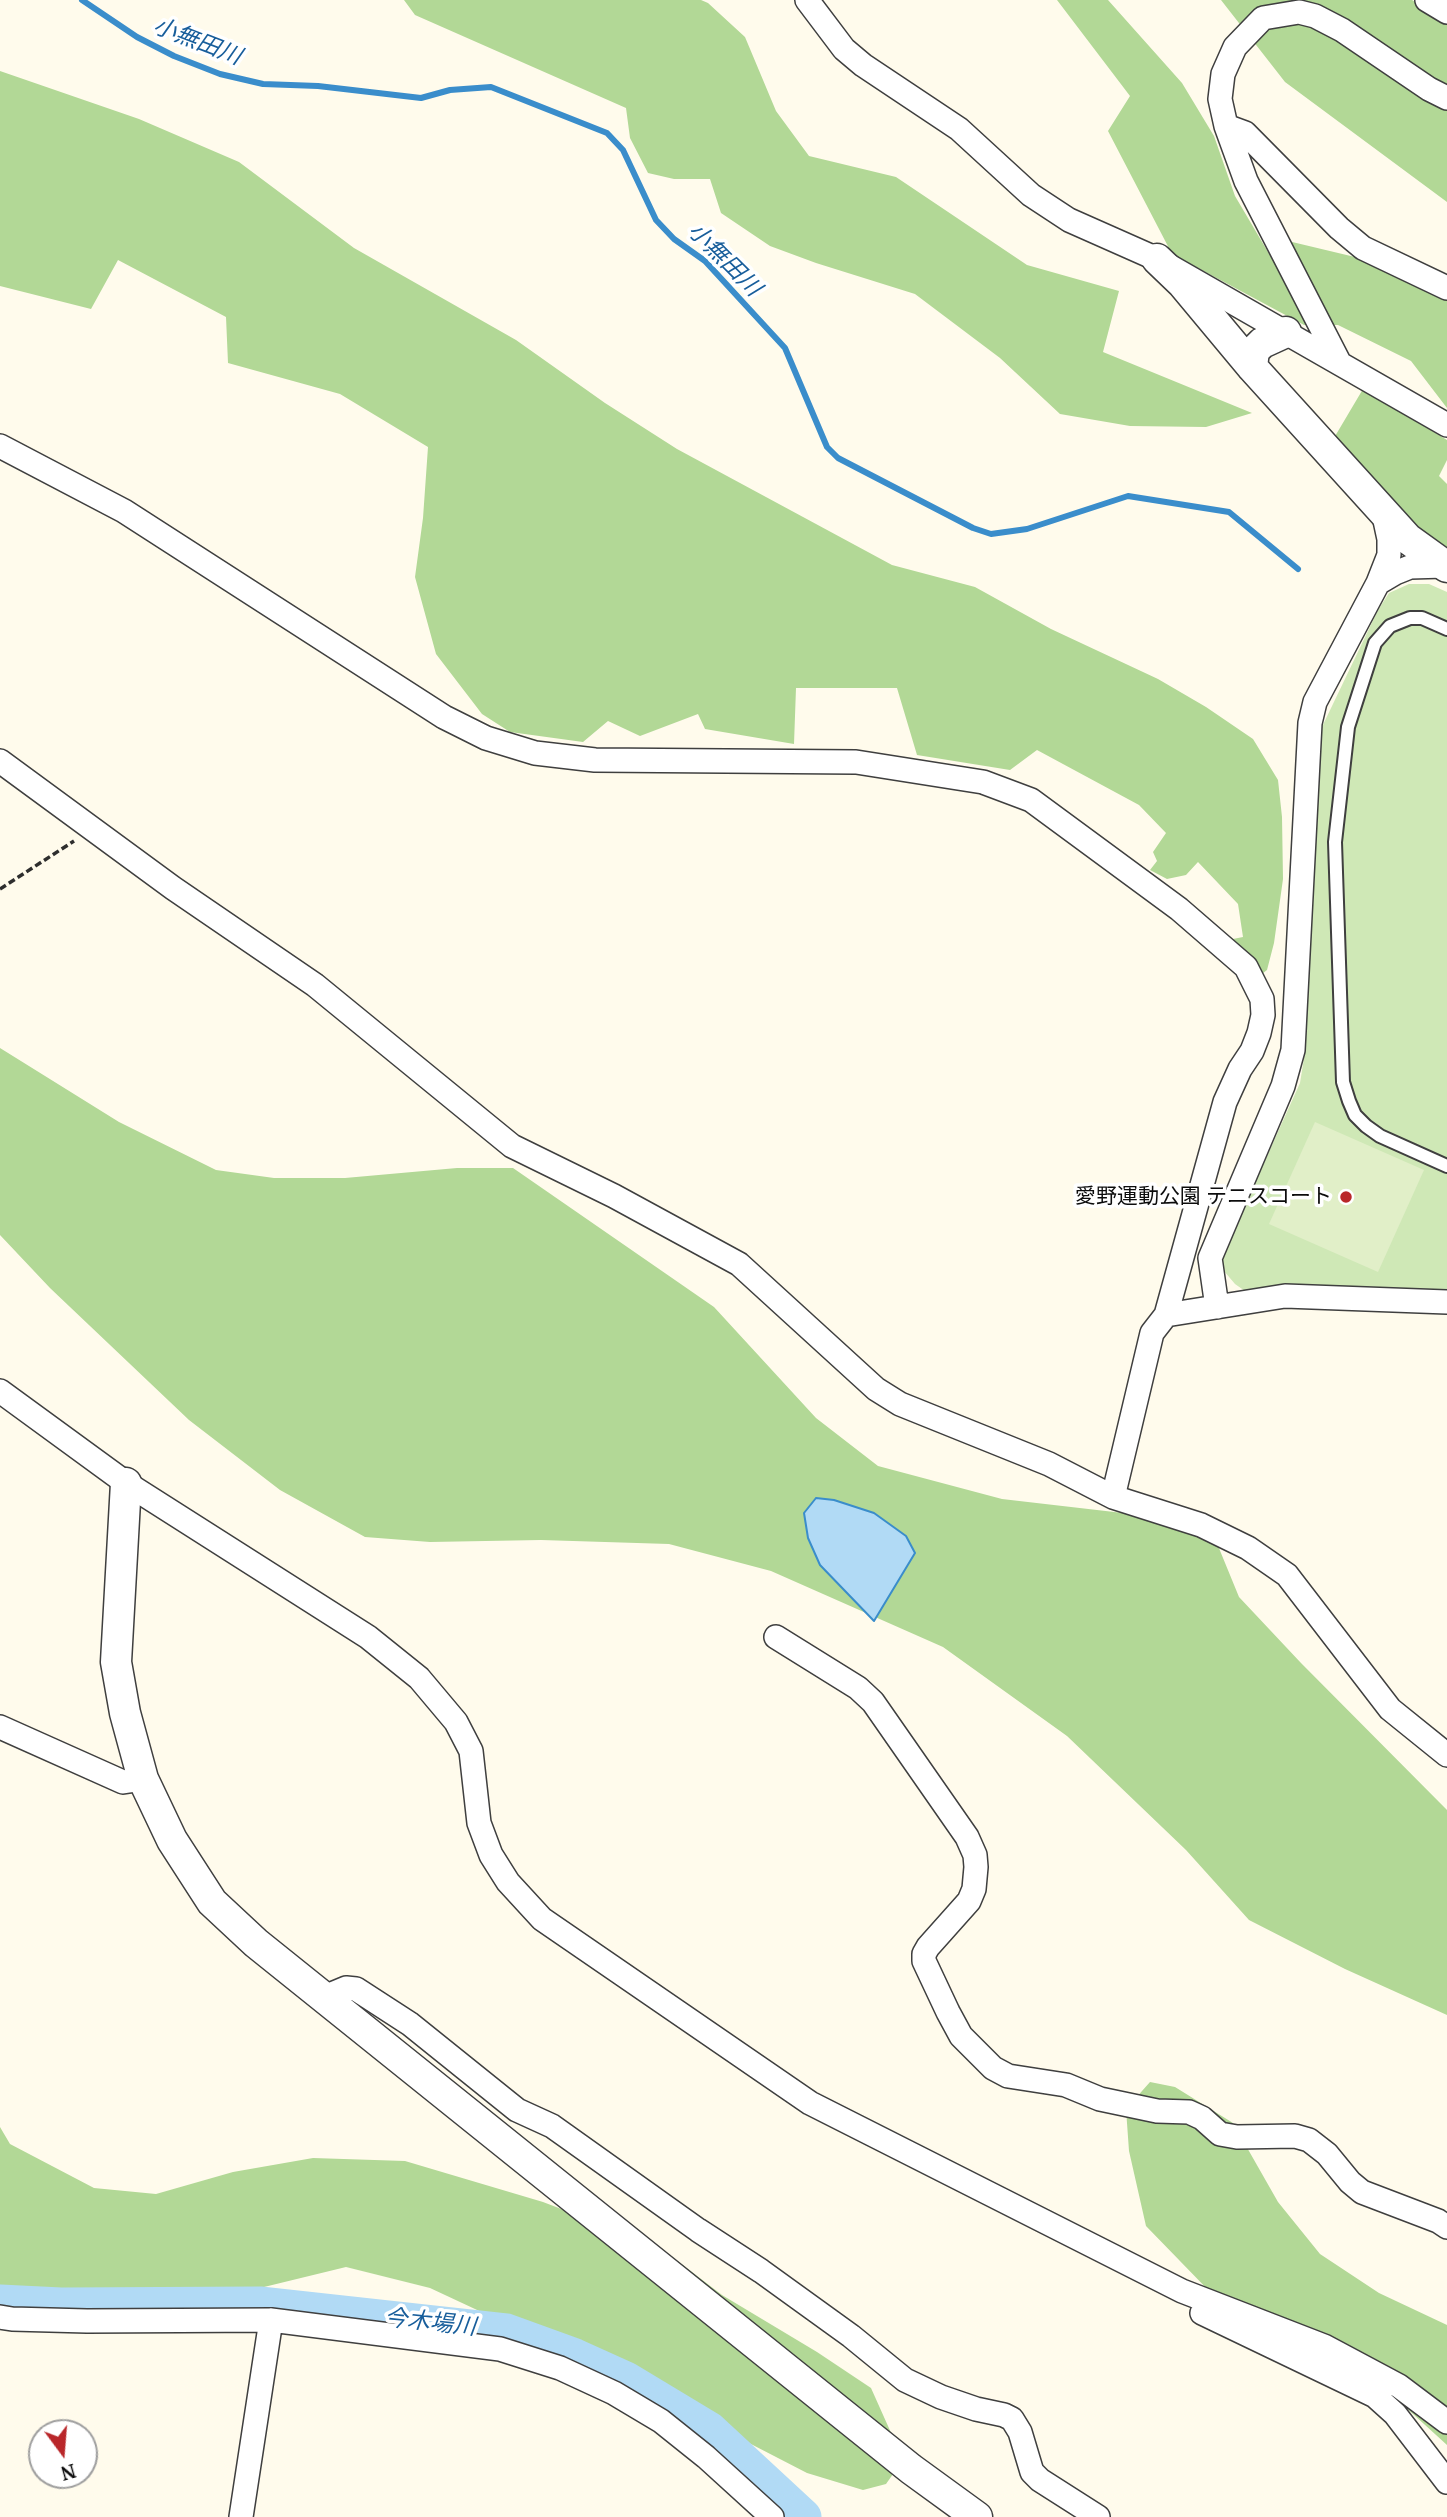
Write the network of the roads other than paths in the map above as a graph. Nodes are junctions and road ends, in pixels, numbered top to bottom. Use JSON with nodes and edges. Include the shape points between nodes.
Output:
{"nodes":[{"id":1,"x":807,"y":0,"type":"edge"},
{"id":2,"x":1427,"y":0,"type":"edge"},
{"id":3,"x":1447,"y":12,"type":"edge"},
{"id":4,"x":1447,"y":98,"type":"edge"},
{"id":5,"x":1226,"y":126,"type":"junction"},
{"id":6,"x":1157,"y":259,"type":"junction"},
{"id":7,"x":1447,"y":288,"type":"edge"},
{"id":8,"x":1286,"y":332,"type":"junction"},
{"id":9,"x":1339,"y":362,"type":"junction"},
{"id":10,"x":1252,"y":367,"type":"junction"},
{"id":11,"x":1447,"y":425,"type":"edge"},
{"id":12,"x":0,"y":446,"type":"edge"},
{"id":13,"x":1382,"y":512,"type":"junction"},
{"id":14,"x":1446,"y":567,"type":"edge"},
{"id":15,"x":1378,"y":583,"type":"junction"},
{"id":16,"x":1447,"y":629,"type":"edge"},
{"id":17,"x":0,"y":761,"type":"edge"},
{"id":18,"x":1447,"y":1166,"type":"edge"},
{"id":19,"x":1447,"y":1302,"type":"edge"},
{"id":20,"x":1217,"y":1307,"type":"junction"},
{"id":21,"x":1166,"y":1315,"type":"junction"},
{"id":22,"x":0,"y":1391,"type":"edge"},
{"id":23,"x":126,"y":1483,"type":"junction"},
{"id":24,"x":1113,"y":1497,"type":"junction"},
{"id":25,"x":776,"y":1637,"type":"dead end"},
{"id":26,"x":0,"y":1727,"type":"edge"},
{"id":27,"x":1447,"y":1755,"type":"edge"},
{"id":28,"x":143,"y":1779,"type":"junction"},
{"id":29,"x":327,"y":2001,"type":"junction"},
{"id":30,"x":1447,"y":2228,"type":"edge"},
{"id":31,"x":1182,"y":2291,"type":"junction"},
{"id":32,"x":0,"y":2316,"type":"edge"},
{"id":33,"x":271,"y":2320,"type":"junction"},
{"id":34,"x":1447,"y":2422,"type":"edge"},
{"id":35,"x":1447,"y":2482,"type":"edge"},
{"id":36,"x":241,"y":2517,"type":"edge"},
{"id":37,"x":772,"y":2517,"type":"edge"},
{"id":38,"x":977,"y":2517,"type":"edge"},
{"id":39,"x":1098,"y":2517,"type":"edge"}],
"edges":[{"from":1,"to":6,"type":"street","via":[[854,57],[959,129],[1031,195],[1069,220]]},
{"from":2,"to":3,"type":"street"},
{"from":4,"to":5,"type":"street","via":[[1342,30],[1299,12],[1263,19],[1235,47],[1223,74],[1220,99]]},
{"from":5,"to":7,"type":"street","via":[[1245,134],[1363,248]]},
{"from":5,"to":9,"type":"street","via":[[1246,181]]},
{"from":6,"to":8,"type":"street"},
{"from":6,"to":10,"type":"street"},
{"from":8,"to":9,"type":"street"},
{"from":8,"to":10,"type":"street","via":[[1254,351]]},
{"from":9,"to":11,"type":"street"},
{"from":10,"to":13,"type":"street"},
{"from":12,"to":21,"type":"street","via":[[124,511],[444,717],[486,738],[535,753],[595,760],[856,762],[983,782],[1031,800],[1179,909],[1246,967],[1262,999],[1263,1015],[1252,1051],[1225,1102]]},
{"from":13,"to":14,"type":"street","via":[[1408,539]]},
{"from":13,"to":15,"type":"street","via":[[1389,539]]},
{"from":14,"to":15,"type":"street","via":[[1410,567]]},
{"from":15,"to":20,"type":"street","via":[[1315,702],[1310,723],[1293,1050],[1283,1086],[1210,1258]]},
{"from":16,"to":18,"type":"lane","via":[[1422,618],[1409,618],[1390,626],[1375,643],[1348,727],[1335,842],[1343,1082],[1349,1101],[1356,1115],[1380,1136]]},
{"from":17,"to":24,"type":"street","via":[[315,985],[512,1146],[739,1264],[876,1389],[900,1404],[1049,1464]]},
{"from":19,"to":20,"type":"street","via":[[1285,1296]]},
{"from":20,"to":21,"type":"street"},
{"from":21,"to":24,"type":"street","via":[[1152,1332]]},
{"from":22,"to":23,"type":"street"},
{"from":23,"to":28,"type":"street","via":[[116,1662]]},
{"from":23,"to":31,"type":"street","via":[[368,1637],[419,1678],[456,1722],[471,1751],[479,1823],[491,1855],[541,1919],[810,2103]]},
{"from":24,"to":27,"type":"street","via":[[1200,1525],[1248,1548],[1287,1575],[1390,1709]]},
{"from":25,"to":30,"type":"street","via":[[873,1702],[967,1837],[975,1855],[974,1889],[969,1901],[928,1947],[924,1961],[961,2036],[993,2068],[1008,2077],[1066,2085],[1101,2099],[1157,2111],[1189,2112],[1228,2136],[1309,2140],[1362,2192]]},
{"from":26,"to":28,"type":"street","via":[[123,1782]]},
{"from":28,"to":29,"type":"street","via":[[172,1840],[212,1902]]},
{"from":29,"to":38,"type":"street"},
{"from":29,"to":39,"type":"street","via":[[346,1988],[356,1989],[410,2024],[517,2110],[552,2126],[761,2271],[905,2380],[1012,2419],[1032,2472]]},
{"from":31,"to":34,"type":"street","via":[[1324,2346],[1399,2386]]},
{"from":31,"to":35,"type":"street","via":[[1199,2312],[1375,2396],[1395,2414]]},
{"from":32,"to":33,"type":"street"},
{"from":33,"to":36,"type":"street"},
{"from":33,"to":37,"type":"street","via":[[500,2349],[560,2368],[661,2421]]}]}
